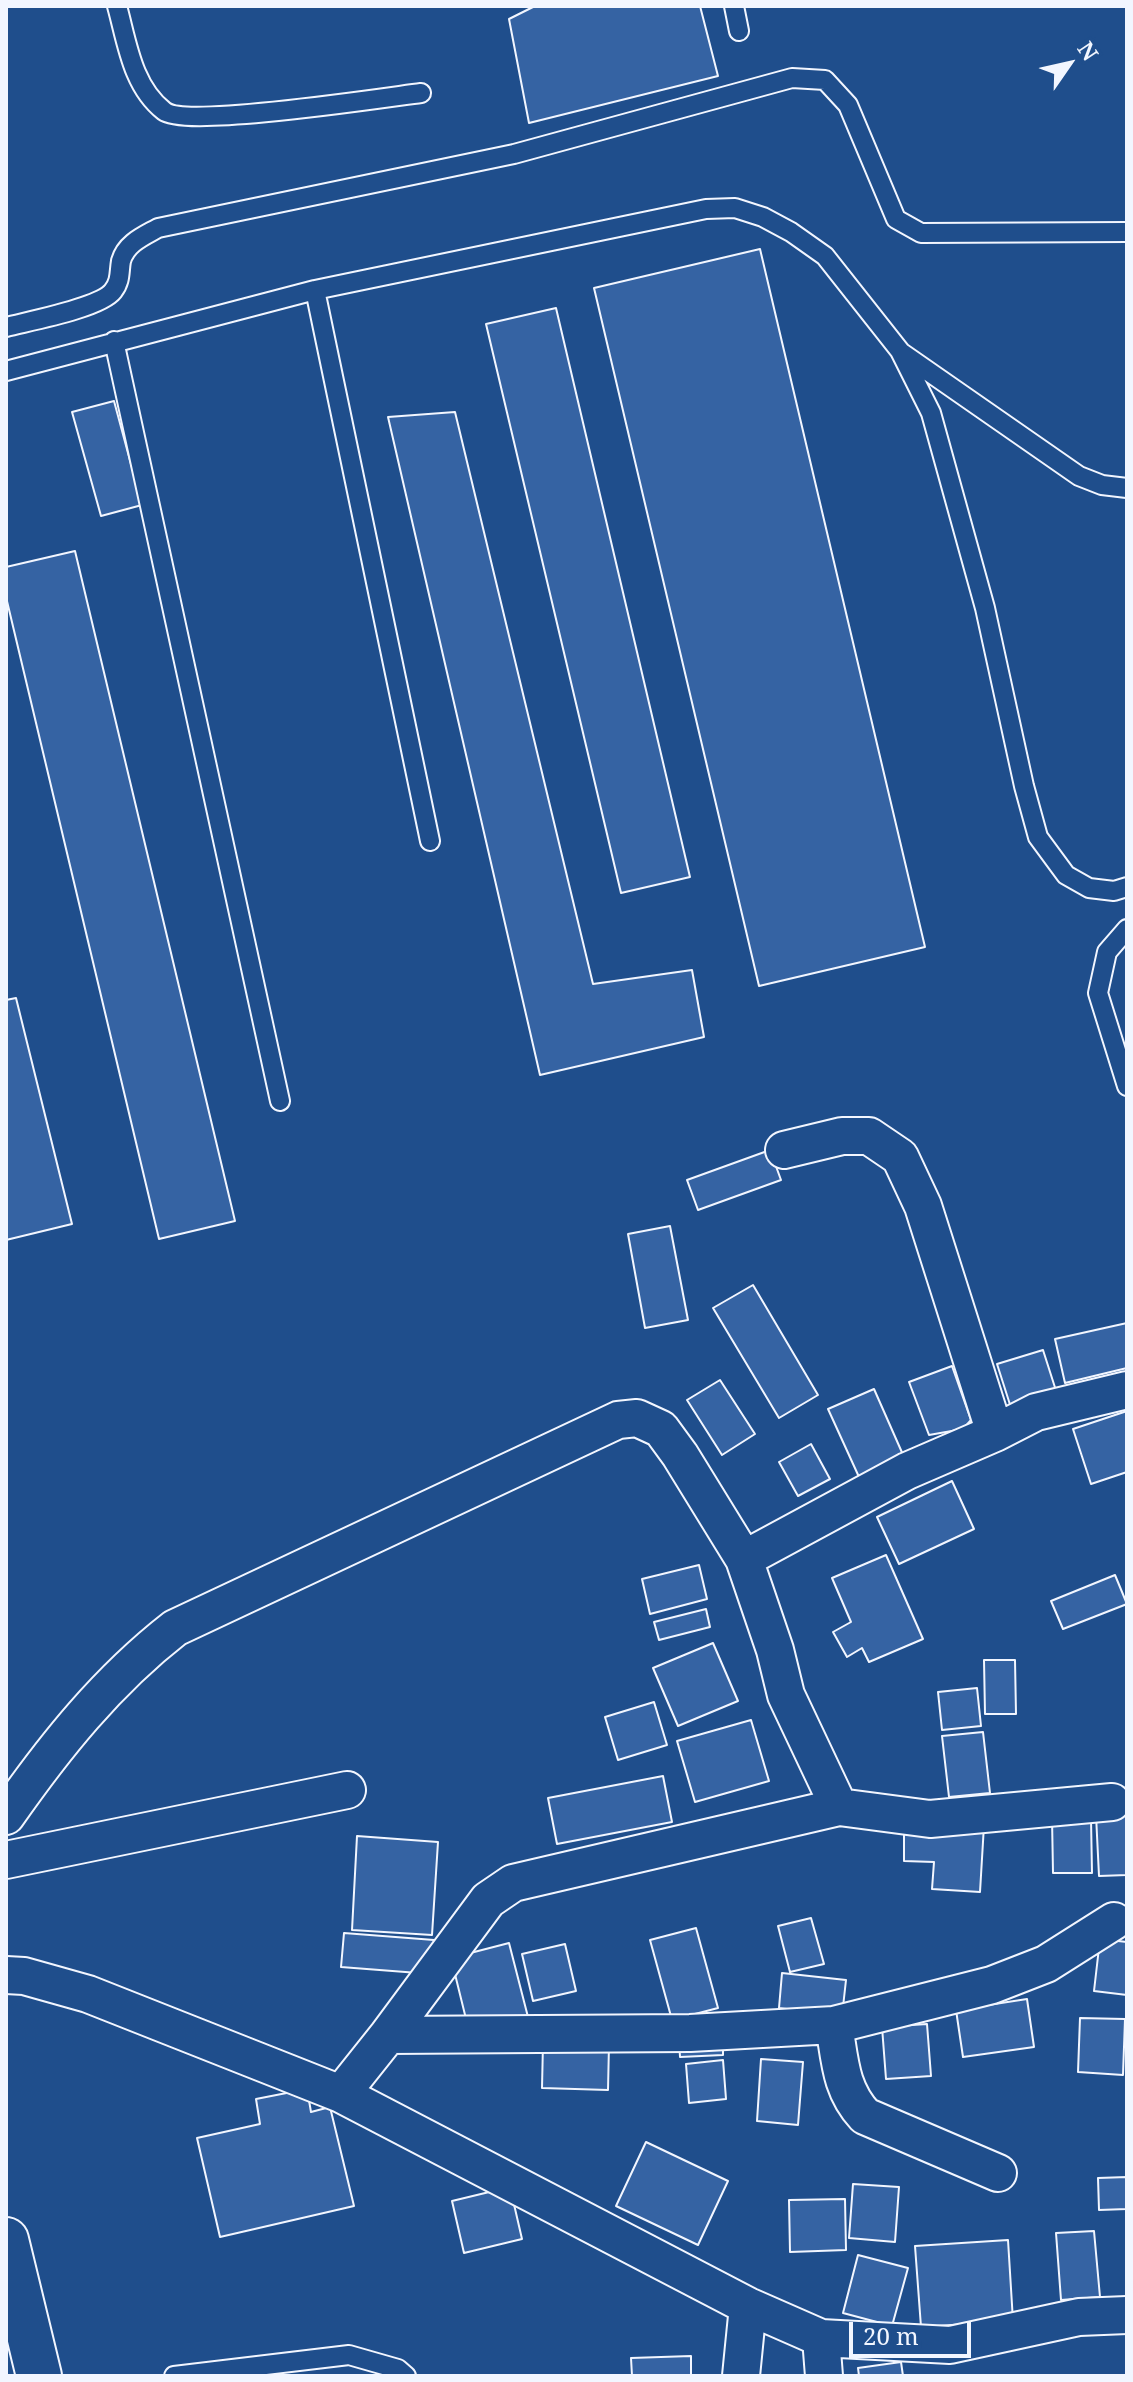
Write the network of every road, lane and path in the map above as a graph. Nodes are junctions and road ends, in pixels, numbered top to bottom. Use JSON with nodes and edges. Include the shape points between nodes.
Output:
{"nodes":[{"id":1,"x":117,"y":6,"type":"edge"},
{"id":2,"x":734,"y":6,"type":"edge"},
{"id":3,"x":739,"y":31,"type":"dead end"},
{"id":4,"x":421,"y":93,"type":"dead end"},
{"id":5,"x":1127,"y":232,"type":"edge"},
{"id":6,"x":315,"y":290,"type":"junction"},
{"id":7,"x":6,"y":327,"type":"edge"},
{"id":8,"x":114,"y":341,"type":"junction"},
{"id":9,"x":900,"y":351,"type":"junction"},
{"id":10,"x":6,"y":371,"type":"edge"},
{"id":11,"x":1127,"y":488,"type":"edge"},
{"id":12,"x":430,"y":841,"type":"dead end"},
{"id":13,"x":1127,"y":887,"type":"edge"},
{"id":14,"x":1127,"y":929,"type":"edge"},
{"id":15,"x":1127,"y":1086,"type":"edge"},
{"id":16,"x":280,"y":1101,"type":"dead end"},
{"id":17,"x":784,"y":1150,"type":"dead end"},
{"id":18,"x":1127,"y":1390,"type":"edge"},
{"id":19,"x":995,"y":1433,"type":"junction"},
{"id":20,"x":744,"y":1559,"type":"junction"},
{"id":21,"x":347,"y":1790,"type":"dead end"},
{"id":22,"x":1112,"y":1802,"type":"dead end"},
{"id":23,"x":839,"y":1807,"type":"junction"},
{"id":24,"x":6,"y":1816,"type":"edge"},
{"id":25,"x":6,"y":1860,"type":"edge"},
{"id":26,"x":1114,"y":1921,"type":"dead end"},
{"id":27,"x":6,"y":1975,"type":"edge"},
{"id":28,"x":834,"y":2025,"type":"junction"},
{"id":29,"x":388,"y":2035,"type":"junction"},
{"id":30,"x":341,"y":2094,"type":"junction"},
{"id":31,"x":998,"y":2173,"type":"dead end"},
{"id":32,"x":6,"y":2240,"type":"edge"},
{"id":33,"x":748,"y":2306,"type":"junction"},
{"id":34,"x":1127,"y":2315,"type":"edge"},
{"id":35,"x":821,"y":2338,"type":"junction"},
{"id":36,"x":952,"y":2361,"type":"edge"},
{"id":37,"x":39,"y":2376,"type":"edge"},
{"id":38,"x":174,"y":2376,"type":"edge"},
{"id":39,"x":406,"y":2376,"type":"edge"},
{"id":40,"x":741,"y":2376,"type":"edge"},
{"id":41,"x":824,"y":2376,"type":"edge"}],
"edges":[{"from":1,"to":4,"type":"lane","via":[[139,82],[167,114],[212,117]]},
{"from":2,"to":3,"type":"lane"},
{"from":5,"to":7,"type":"lane","via":[[921,233],[896,219],[848,105],[825,80],[792,78],[514,154],[158,228],[126,250],[120,280],[98,303]]},
{"from":6,"to":8,"type":"lane"},
{"from":6,"to":9,"type":"lane","via":[[706,209],[735,208],[763,217],[825,256]]},
{"from":6,"to":12,"type":"lane"},
{"from":8,"to":10,"type":"lane"},
{"from":8,"to":16,"type":"lane"},
{"from":9,"to":11,"type":"lane","via":[[1079,476]]},
{"from":9,"to":13,"type":"lane","via":[[931,413],[985,608],[1038,837],[1066,875],[1089,888]]},
{"from":14,"to":15,"type":"lane","via":[[1107,952],[1098,993]]},
{"from":17,"to":19,"type":"street","via":[[842,1136],[869,1136],[900,1157],[923,1206]]},
{"from":18,"to":19,"type":"street","via":[[1036,1412]]},
{"from":19,"to":20,"type":"street","via":[[907,1471]]},
{"from":20,"to":23,"type":"street","via":[[786,1695]]},
{"from":20,"to":24,"type":"street","via":[[661,1429],[637,1418],[618,1420],[175,1628],[85,1712]]},
{"from":21,"to":25,"type":"street"},
{"from":22,"to":23,"type":"street","via":[[930,1819]]},
{"from":23,"to":29,"type":"street","via":[[513,1883],[488,1900]]},
{"from":26,"to":28,"type":"street","via":[[1046,1964],[992,1985]]},
{"from":27,"to":30,"type":"street","via":[[88,1994]]},
{"from":28,"to":29,"type":"street","via":[[690,2033]]},
{"from":28,"to":31,"type":"street","via":[[844,2085],[865,2116]]},
{"from":29,"to":30,"type":"street"},
{"from":30,"to":33,"type":"street"},
{"from":32,"to":37,"type":"main road"},
{"from":33,"to":35,"type":"street"},
{"from":33,"to":40,"type":"street"},
{"from":34,"to":36,"type":"street","via":[[1079,2317]]},
{"from":35,"to":36,"type":"street"},
{"from":35,"to":41,"type":"street"},
{"from":38,"to":39,"type":"lane","via":[[349,2355]]}]}
